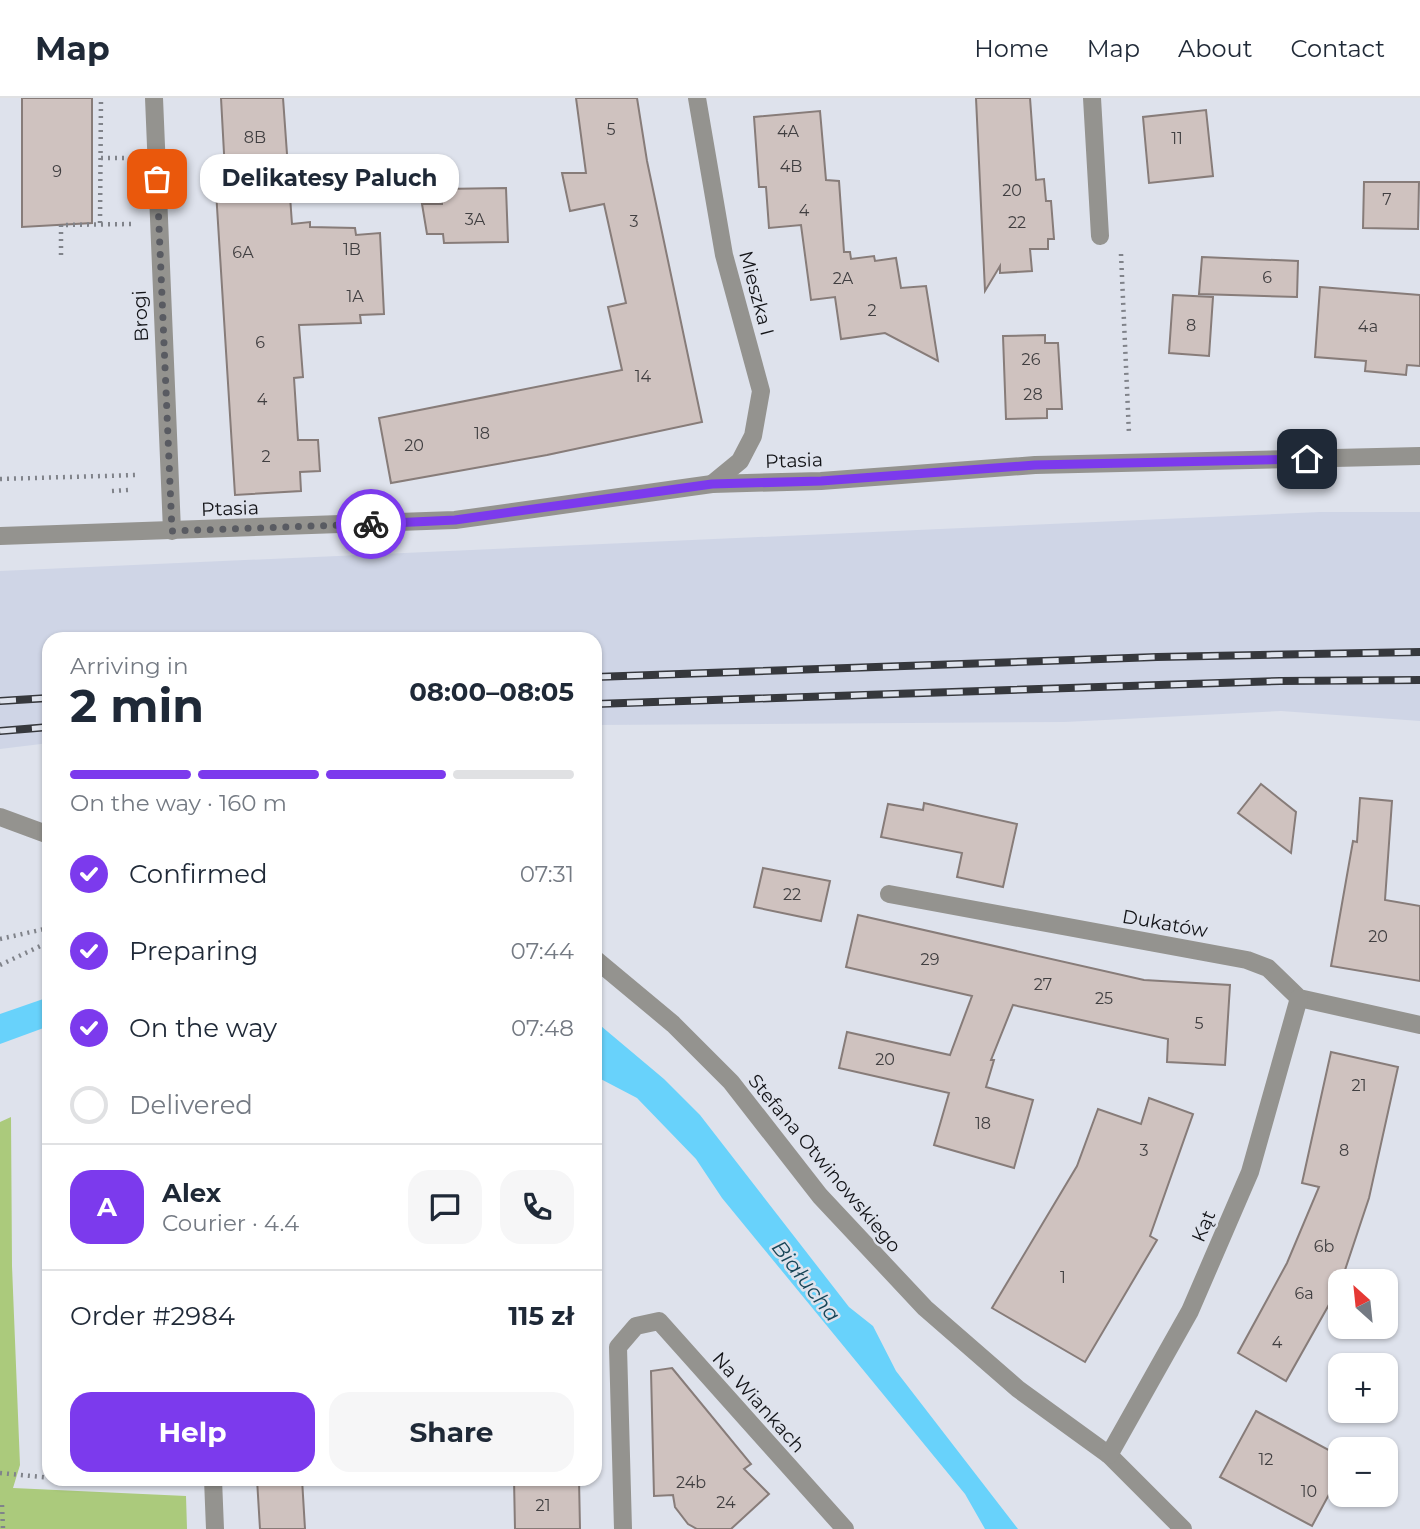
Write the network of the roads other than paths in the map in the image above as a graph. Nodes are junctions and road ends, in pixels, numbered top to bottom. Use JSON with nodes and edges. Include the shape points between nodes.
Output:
{"nodes":[{"id":1,"x":154,"y":98,"type":"edge"},
{"id":2,"x":697,"y":98,"type":"edge"},
{"id":3,"x":1092,"y":98,"type":"edge"},
{"id":4,"x":1100,"y":236,"type":"road end"},
{"id":5,"x":1420,"y":456,"type":"edge"},
{"id":6,"x":712,"y":484,"type":"junction"},
{"id":7,"x":172,"y":531,"type":"junction"},
{"id":8,"x":0,"y":536,"type":"edge"},
{"id":9,"x":0,"y":817,"type":"edge"},
{"id":10,"x":42,"y":832,"type":"edge"},
{"id":11,"x":889,"y":894,"type":"dead end"},
{"id":12,"x":602,"y":965,"type":"edge"},
{"id":13,"x":1299,"y":998,"type":"junction"},
{"id":14,"x":1420,"y":1025,"type":"edge"},
{"id":15,"x":1109,"y":1455,"type":"junction"},
{"id":16,"x":213,"y":1486,"type":"edge"},
{"id":17,"x":215,"y":1529,"type":"edge"},
{"id":18,"x":623,"y":1529,"type":"edge"},
{"id":19,"x":845,"y":1529,"type":"edge"},
{"id":20,"x":1183,"y":1529,"type":"edge"}],
"edges":[{"from":1,"to":7,"type":"street","name":"Brogi"},
{"from":2,"to":6,"type":"street","name":"Mieszka I","via":[[724,255],[761,391],[753,436],[740,461]]},
{"from":3,"to":4,"type":"street"},
{"from":5,"to":6,"type":"street","name":"Ptasia","via":[[1035,465]]},
{"from":6,"to":7,"type":"street","name":"Ptasia","via":[[455,520]]},
{"from":7,"to":8,"type":"street","name":"Ptasia"},
{"from":9,"to":10,"type":"street"},
{"from":11,"to":13,"type":"street","name":"Dukatów","via":[[1247,960],[1268,968]]},
{"from":12,"to":15,"type":"street","name":"Stefana Otwinowskiego","via":[[673,1024],[731,1082],[820,1196],[926,1308],[1018,1389]]},
{"from":13,"to":14,"type":"street"},
{"from":13,"to":15,"type":"street","name":"Kąt","via":[[1250,1172],[1190,1311]]},
{"from":15,"to":20,"type":"street","name":"Stefana Otwinowskiego"},
{"from":16,"to":17,"type":"street"},
{"from":18,"to":19,"type":"street","name":"Na Wiankach","via":[[618,1347],[636,1326],[659,1321]]}]}
